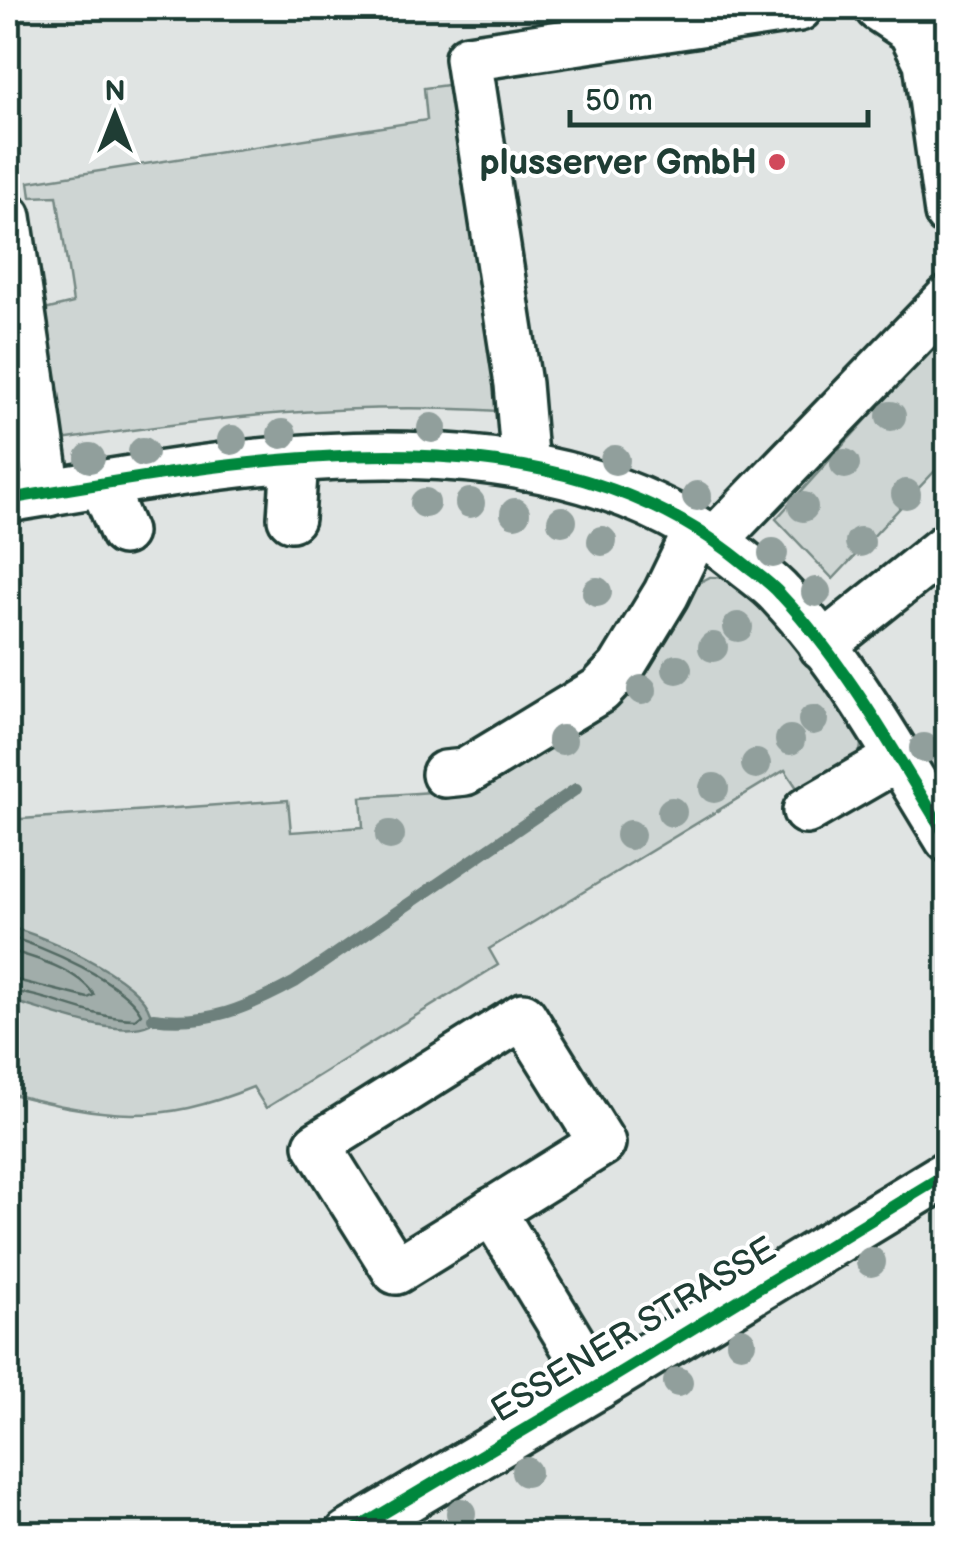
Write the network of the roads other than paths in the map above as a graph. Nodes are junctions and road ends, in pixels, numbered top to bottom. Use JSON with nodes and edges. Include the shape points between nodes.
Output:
{"nodes":[{"id":1,"x":799,"y":8,"type":"edge"},
{"id":2,"x":922,"y":33,"type":"edge"},
{"id":3,"x":948,"y":213,"type":"edge"},
{"id":4,"x":8,"y":217,"type":"edge"},
{"id":5,"x":948,"y":300,"type":"edge"},
{"id":6,"x":20,"y":389,"type":"edge"},
{"id":7,"x":295,"y":460,"type":"junction"},
{"id":8,"x":525,"y":467,"type":"junction"},
{"id":9,"x":102,"y":484,"type":"junction"},
{"id":10,"x":28,"y":496,"type":"edge"},
{"id":11,"x":291,"y":518,"type":"dead end"},
{"id":12,"x":122,"y":532,"type":"dead end"},
{"id":13,"x":706,"y":535,"type":"junction"},
{"id":14,"x":948,"y":545,"type":"edge"},
{"id":15,"x":948,"y":576,"type":"edge"},
{"id":16,"x":822,"y":646,"type":"junction"},
{"id":17,"x":898,"y":758,"type":"junction"},
{"id":18,"x":445,"y":774,"type":"dead end"},
{"id":19,"x":806,"y":811,"type":"dead end"},
{"id":20,"x":948,"y":840,"type":"edge"},
{"id":21,"x":948,"y":1173,"type":"edge"},
{"id":22,"x":492,"y":1211,"type":"junction"},
{"id":23,"x":598,"y":1386,"type":"junction"},
{"id":24,"x":348,"y":1534,"type":"edge"}],
"edges":[{"from":1,"to":8,"type":"street","via":[[468,58]]},
{"from":2,"to":3,"type":"street"},
{"from":4,"to":6,"type":"street"},
{"from":5,"to":13,"type":"street"},
{"from":6,"to":10,"type":"street"},
{"from":7,"to":8,"type":"street","via":[[398,456]]},
{"from":7,"to":9,"type":"street"},
{"from":7,"to":11,"type":"street"},
{"from":8,"to":13,"type":"street","via":[[610,489]]},
{"from":9,"to":10,"type":"street"},
{"from":9,"to":12,"type":"street"},
{"from":13,"to":16,"type":"street","via":[[779,592]]},
{"from":13,"to":18,"type":"street","via":[[600,690],[464,772]]},
{"from":14,"to":16,"type":"street"},
{"from":15,"to":16,"type":"street"},
{"from":16,"to":17,"type":"street"},
{"from":17,"to":19,"type":"street"},
{"from":17,"to":20,"type":"street"},
{"from":21,"to":23,"type":"street","name":"ESSENER STRASSE"},
{"from":22,"to":22,"type":"street","via":[[602,1142],[523,1016],[317,1144],[396,1271]]},
{"from":22,"to":23,"type":"street"},
{"from":23,"to":24,"type":"street","name":"ESSENER STRASSE"}]}
